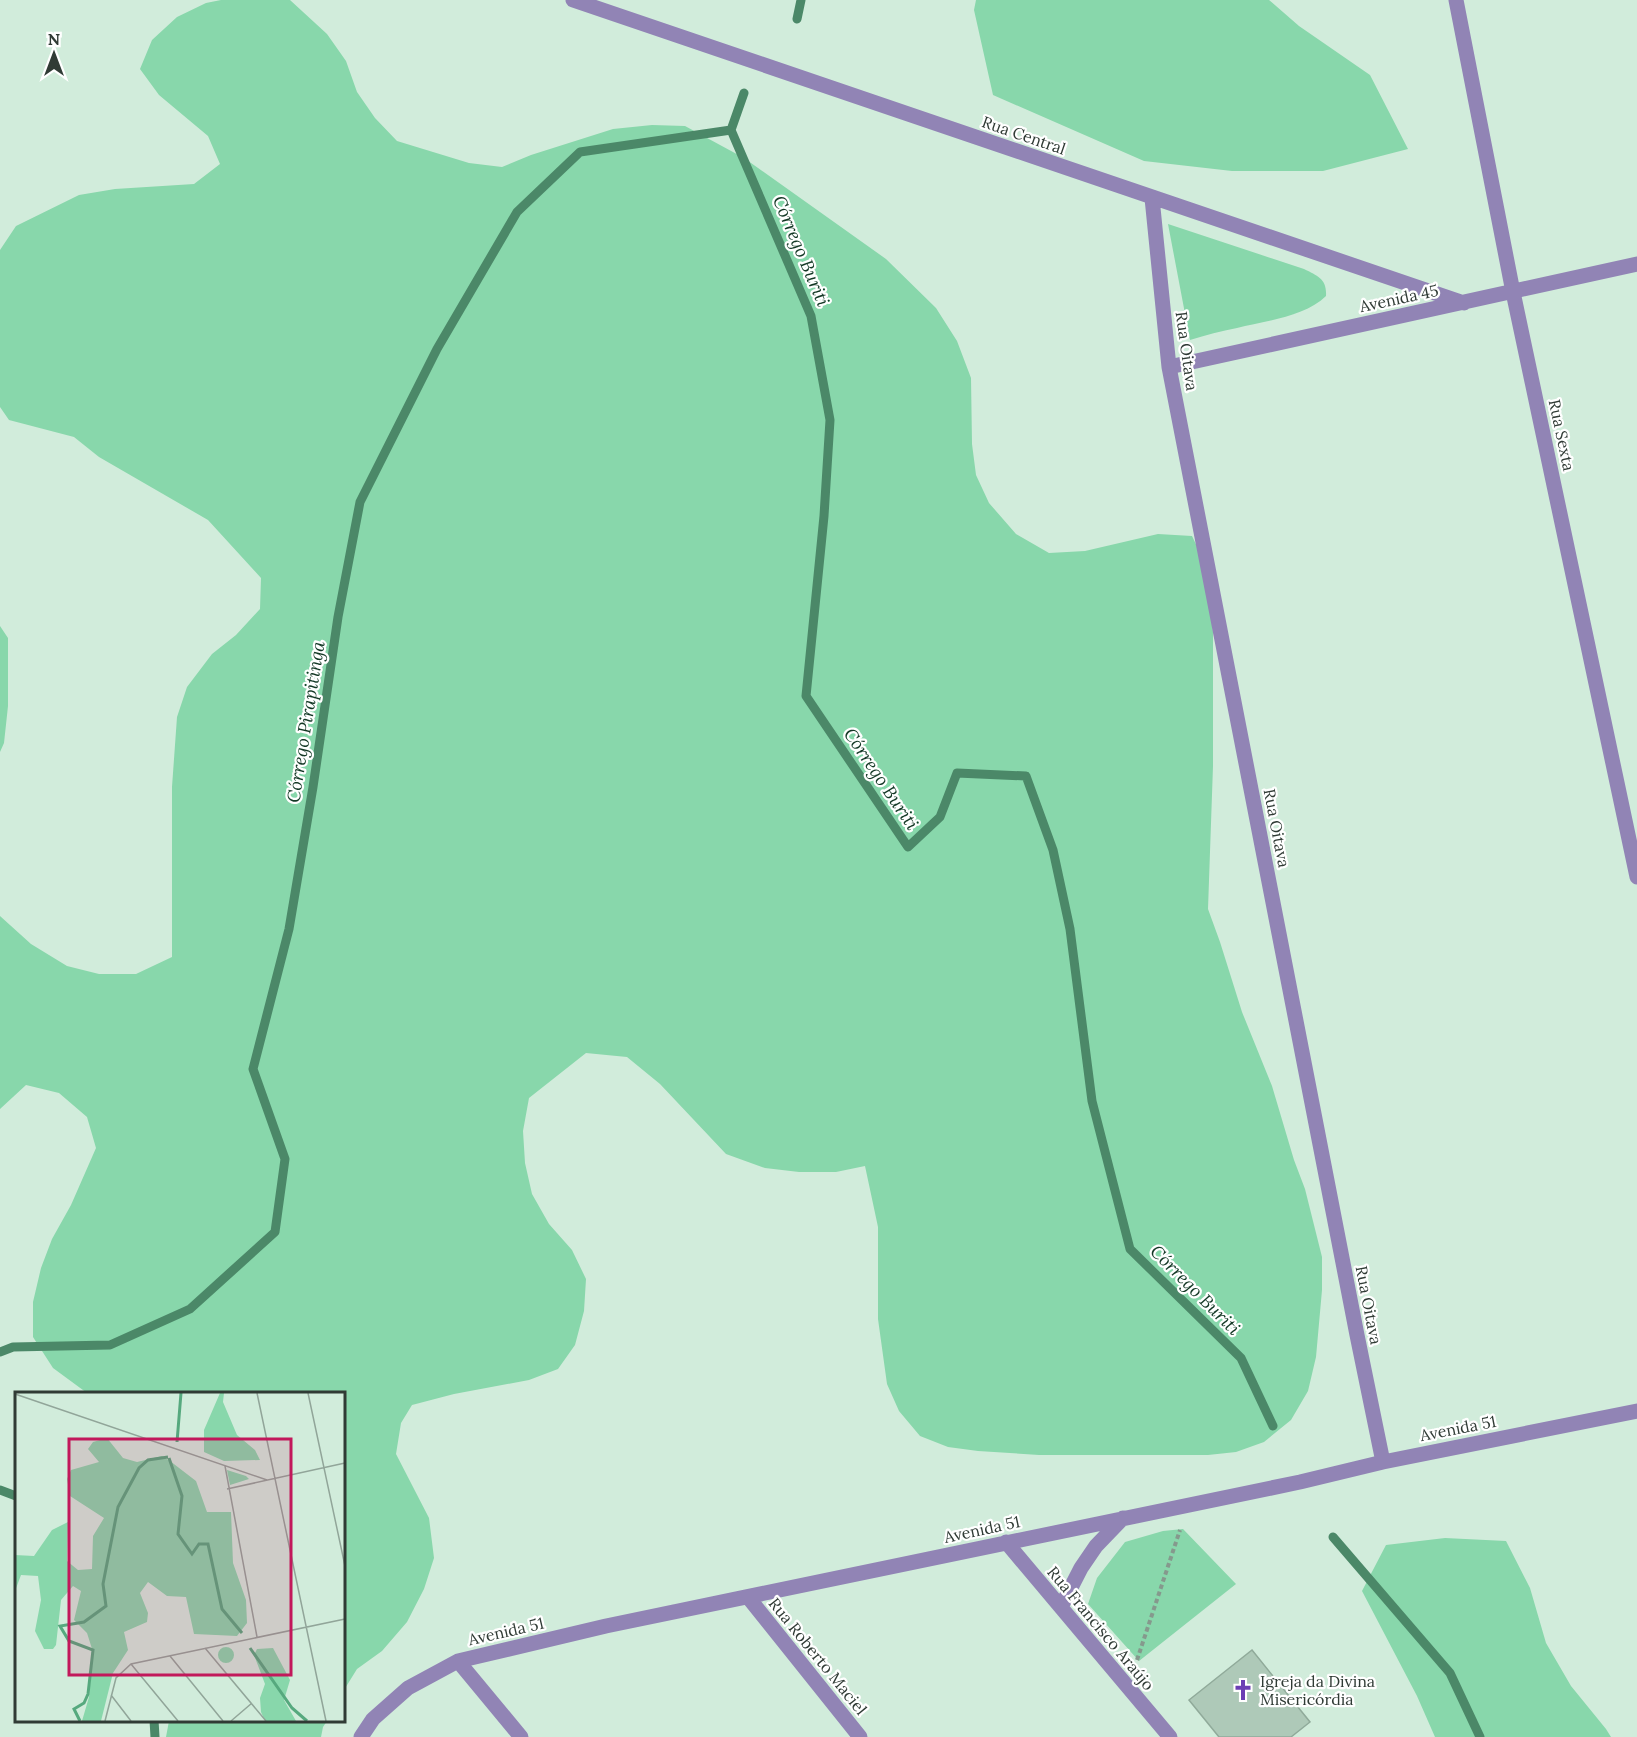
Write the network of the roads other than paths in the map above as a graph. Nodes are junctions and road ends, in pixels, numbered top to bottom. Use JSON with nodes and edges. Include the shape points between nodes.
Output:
{"nodes":[{"id":1,"x":573,"y":0,"type":"edge"},
{"id":2,"x":1456,"y":0,"type":"edge"},
{"id":3,"x":1152,"y":198,"type":"junction"},
{"id":4,"x":1637,"y":264,"type":"edge"},
{"id":5,"x":1513,"y":292,"type":"junction"},
{"id":6,"x":1464,"y":303,"type":"junction"},
{"id":7,"x":1169,"y":367,"type":"junction"},
{"id":8,"x":1637,"y":877,"type":"edge"},
{"id":9,"x":1637,"y":1411,"type":"edge"},
{"id":10,"x":1383,"y":1462,"type":"junction"},
{"id":11,"x":1123,"y":1518,"type":"junction"},
{"id":12,"x":1006,"y":1542,"type":"junction"},
{"id":13,"x":748,"y":1597,"type":"junction"},
{"id":14,"x":1061,"y":1607,"type":"junction"},
{"id":15,"x":458,"y":1660,"type":"junction"},
{"id":16,"x":361,"y":1737,"type":"edge"},
{"id":17,"x":521,"y":1737,"type":"edge"},
{"id":18,"x":860,"y":1737,"type":"edge"},
{"id":19,"x":1170,"y":1737,"type":"edge"}],
"edges":[{"from":1,"to":3,"type":"street","name":"Rua Central"},
{"from":2,"to":5,"type":"street","name":"Rua Sexta"},
{"from":3,"to":6,"type":"street","name":"Rua Central"},
{"from":3,"to":7,"type":"street","name":"Rua Oitava"},
{"from":4,"to":5,"type":"street","name":"Avenida 45"},
{"from":5,"to":6,"type":"street","name":"Avenida 45"},
{"from":5,"to":8,"type":"street","name":"Rua Sexta"},
{"from":6,"to":7,"type":"street","name":"Avenida 45"},
{"from":7,"to":10,"type":"street","name":"Rua Oitava"},
{"from":9,"to":10,"type":"street","name":"Avenida 51"},
{"from":10,"to":11,"type":"street","name":"Avenida 51"},
{"from":11,"to":12,"type":"street","name":"Avenida 51"},
{"from":11,"to":14,"type":"street","via":[[1096,1546]]},
{"from":12,"to":13,"type":"street","name":"Avenida 51"},
{"from":12,"to":14,"type":"street","name":"Rua Francisco Araújo"},
{"from":13,"to":15,"type":"street","name":"Avenida 51"},
{"from":13,"to":18,"type":"street","name":"Rua Roberto Maciel"},
{"from":14,"to":19,"type":"street","name":"Rua Francisco Araújo"},
{"from":15,"to":16,"type":"street","name":"Avenida 51","via":[[408,1688],[373,1719]]},
{"from":15,"to":17,"type":"street"}]}
